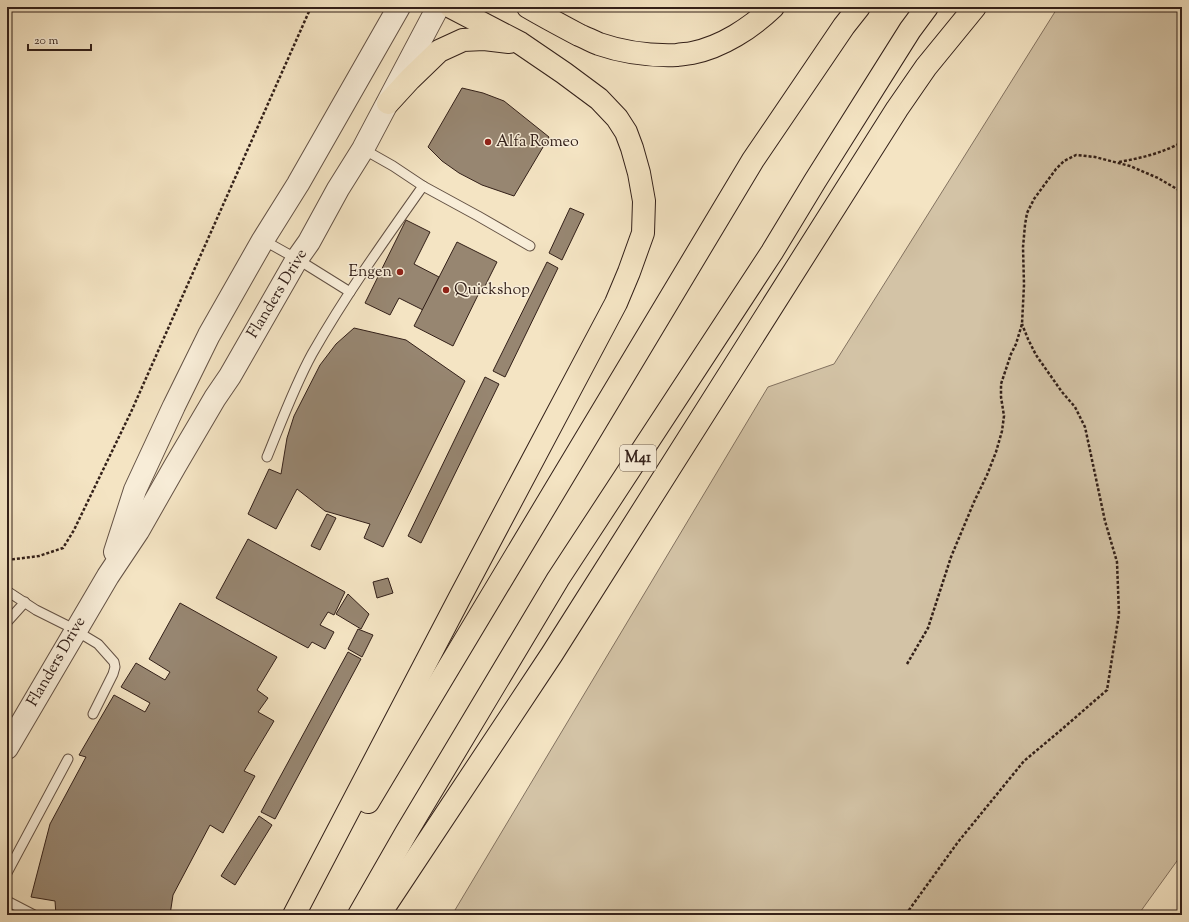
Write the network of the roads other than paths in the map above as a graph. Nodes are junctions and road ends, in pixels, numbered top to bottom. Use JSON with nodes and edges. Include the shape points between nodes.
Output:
{"nodes":[{"id":1,"x":399,"y":7,"type":"edge"},
{"id":2,"x":438,"y":7,"type":"edge"},
{"id":3,"x":451,"y":7,"type":"edge"},
{"id":4,"x":528,"y":7,"type":"edge"},
{"id":5,"x":773,"y":7,"type":"edge"},
{"id":6,"x":859,"y":7,"type":"edge"},
{"id":7,"x":927,"y":7,"type":"edge"},
{"id":8,"x":975,"y":7,"type":"edge"},
{"id":9,"x":520,"y":43,"type":"junction"},
{"id":10,"x":388,"y":103,"type":"junction"},
{"id":11,"x":363,"y":149,"type":"junction"},
{"id":12,"x":423,"y":186,"type":"junction"},
{"id":13,"x":263,"y":240,"type":"junction"},
{"id":14,"x":530,"y":246,"type":"dead end"},
{"id":15,"x":297,"y":259,"type":"junction"},
{"id":16,"x":350,"y":292,"type":"junction"},
{"id":17,"x":267,"y":457,"type":"dead end"},
{"id":18,"x":108,"y":576,"type":"junction"},
{"id":19,"x":7,"y":591,"type":"edge"},
{"id":20,"x":24,"y":602,"type":"junction"},
{"id":21,"x":7,"y":622,"type":"edge"},
{"id":22,"x":75,"y":631,"type":"junction"},
{"id":23,"x":93,"y":714,"type":"dead end"},
{"id":24,"x":7,"y":748,"type":"edge"},
{"id":25,"x":68,"y":759,"type":"dead end"},
{"id":26,"x":7,"y":872,"type":"edge"},
{"id":27,"x":7,"y":901,"type":"edge"},
{"id":28,"x":34,"y":915,"type":"edge"},
{"id":29,"x":294,"y":915,"type":"edge"},
{"id":30,"x":301,"y":915,"type":"edge"},
{"id":31,"x":359,"y":915,"type":"edge"},
{"id":32,"x":379,"y":915,"type":"edge"}],
"edges":[{"from":1,"to":13,"type":"street","name":"Flanders Drive"},
{"from":2,"to":10,"type":"street","name":"Flanders Drive"},
{"from":3,"to":9,"type":"highway"},
{"from":4,"to":5,"type":"highway","via":[[598,44],[634,54],[662,56],[691,54],[710,48],[748,28]]},
{"from":6,"to":30,"type":"highway","via":[[753,160]]},
{"from":7,"to":31,"type":"highway","number":"M41","via":[[910,30],[772,252],[558,579]]},
{"from":8,"to":32,"type":"highway","via":[[926,67],[897,109],[552,654]]},
{"from":9,"to":10,"type":"highway","via":[[484,39],[463,40],[439,51]]},
{"from":9,"to":29,"type":"highway","via":[[599,99],[617,118],[626,132],[640,173],[644,201],[643,233],[616,303]]},
{"from":10,"to":11,"type":"street","name":"Flanders Drive"},
{"from":11,"to":12,"type":"lane"},
{"from":11,"to":15,"type":"street","name":"Flanders Drive"},
{"from":12,"to":14,"type":"lane"},
{"from":12,"to":16,"type":"lane"},
{"from":13,"to":15,"type":"lane"},
{"from":13,"to":18,"type":"street","name":"Flanders Drive","via":[[209,335],[135,490]]},
{"from":15,"to":16,"type":"lane"},
{"from":15,"to":18,"type":"street","name":"Flanders Drive","via":[[138,531]]},
{"from":16,"to":17,"type":"lane","via":[[312,355],[292,395]]},
{"from":18,"to":22,"type":"street","name":"Flanders Drive"},
{"from":19,"to":20,"type":"lane"},
{"from":20,"to":21,"type":"lane"},
{"from":20,"to":22,"type":"lane"},
{"from":22,"to":23,"type":"lane","via":[[98,644],[114,662],[113,674]]},
{"from":22,"to":24,"type":"street","name":"Flanders Drive"},
{"from":25,"to":26,"type":"lane"},
{"from":27,"to":28,"type":"lane"}]}
